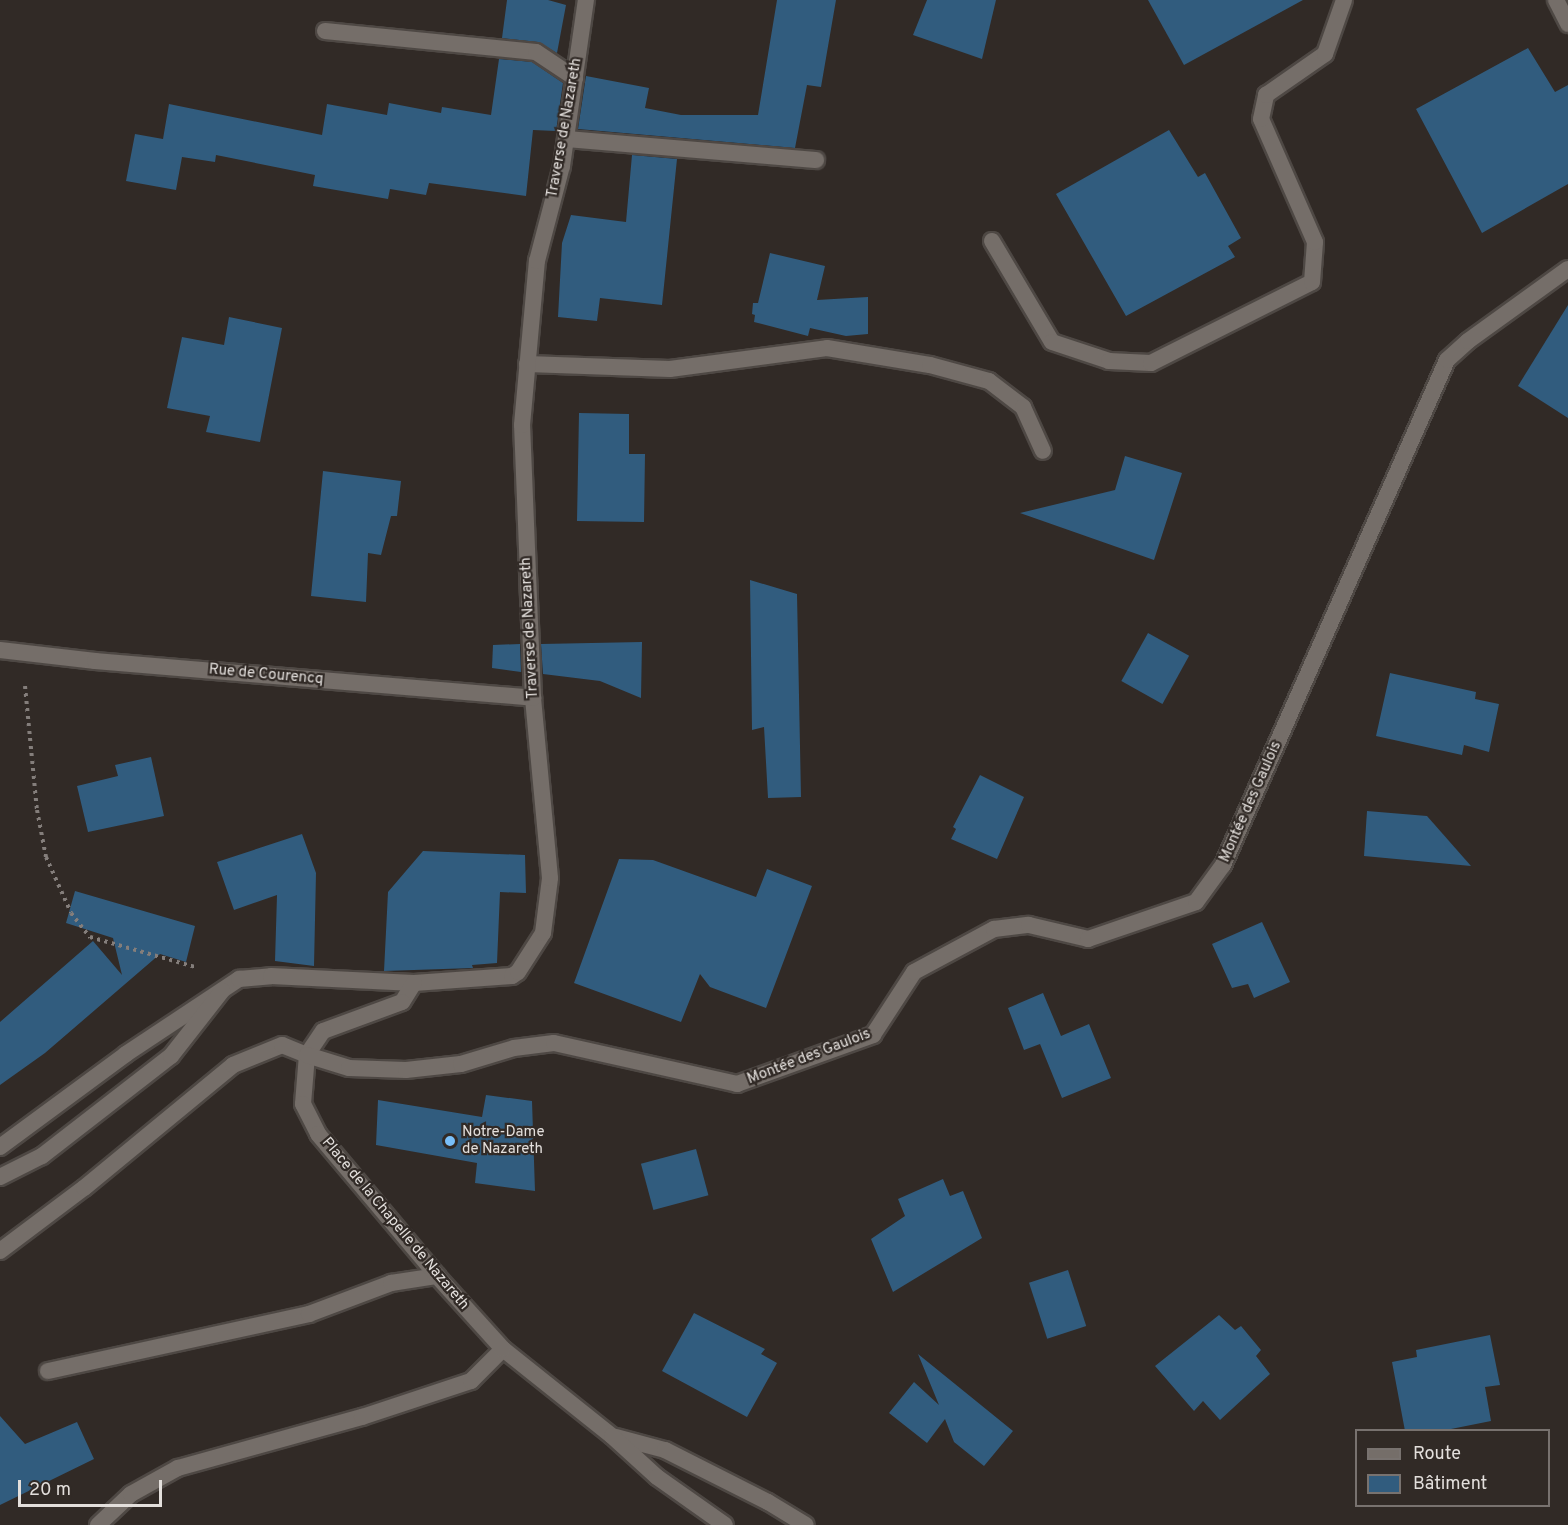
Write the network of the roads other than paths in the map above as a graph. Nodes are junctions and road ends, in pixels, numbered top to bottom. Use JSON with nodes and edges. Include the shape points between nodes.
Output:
{"nodes":[{"id":1,"x":586,"y":0,"type":"edge"},
{"id":2,"x":1344,"y":0,"type":"edge"},
{"id":3,"x":1556,"y":0,"type":"edge"},
{"id":4,"x":1568,"y":24,"type":"edge"},
{"id":5,"x":326,"y":31,"type":"dead end"},
{"id":6,"x":575,"y":78,"type":"junction"},
{"id":7,"x":566,"y":139,"type":"junction"},
{"id":8,"x":816,"y":160,"type":"dead end"},
{"id":9,"x":992,"y":241,"type":"dead end"},
{"id":10,"x":1568,"y":269,"type":"edge"},
{"id":11,"x":527,"y":364,"type":"junction"},
{"id":12,"x":1043,"y":451,"type":"dead end"},
{"id":13,"x":0,"y":650,"type":"edge"},
{"id":14,"x":533,"y":698,"type":"junction"},
{"id":15,"x":414,"y":983,"type":"junction"},
{"id":16,"x":222,"y":991,"type":"junction"},
{"id":17,"x":307,"y":1055,"type":"junction"},
{"id":18,"x":0,"y":1147,"type":"edge"},
{"id":19,"x":0,"y":1177,"type":"edge"},
{"id":20,"x":0,"y":1251,"type":"edge"},
{"id":21,"x":438,"y":1276,"type":"junction"},
{"id":22,"x":503,"y":1349,"type":"junction"},
{"id":23,"x":48,"y":1371,"type":"dead end"},
{"id":24,"x":612,"y":1436,"type":"junction"},
{"id":25,"x":98,"y":1525,"type":"edge"},
{"id":26,"x":725,"y":1525,"type":"edge"},
{"id":27,"x":806,"y":1525,"type":"edge"}],
"edges":[{"from":1,"to":6,"type":"street","name":"Traverse de Nazareth"},
{"from":2,"to":9,"type":"street","via":[[1324,54],[1266,95],[1261,118],[1315,242],[1312,282],[1151,363],[1109,361],[1052,342]]},
{"from":3,"to":4,"type":"street"},
{"from":5,"to":6,"type":"street","via":[[536,52]]},
{"from":6,"to":7,"type":"street","name":"Traverse de Nazareth"},
{"from":7,"to":8,"type":"street"},
{"from":7,"to":11,"type":"street","name":"Traverse de Nazareth","via":[[537,261]]},
{"from":10,"to":17,"type":"street","name":"Montée des Gaulois","via":[[1447,360],[1223,866],[1196,902],[1088,939],[1029,925],[994,929],[914,972],[873,1035],[737,1084],[554,1043],[514,1048],[461,1064],[406,1070],[349,1068]]},
{"from":11,"to":12,"type":"street","via":[[670,369],[827,348],[930,365],[989,381],[1023,407]]},
{"from":11,"to":14,"type":"street","name":"Traverse de Nazareth","via":[[522,424]]},
{"from":13,"to":14,"type":"street","name":"Rue de Courencq"},
{"from":14,"to":15,"type":"street","name":"Traverse de Nazareth","via":[[550,878],[543,933],[512,976]]},
{"from":15,"to":16,"type":"street","name":"Traverse de Nazareth","via":[[271,976],[239,979]]},
{"from":15,"to":17,"type":"street","name":"Place de la Chapelle de Nazareth","via":[[402,1002],[322,1031]]},
{"from":16,"to":18,"type":"street","via":[[126,1054]]},
{"from":16,"to":19,"type":"street","via":[[171,1056],[42,1156]]},
{"from":17,"to":20,"type":"street","via":[[282,1045],[233,1065],[84,1188]]},
{"from":17,"to":21,"type":"street","name":"Place de la Chapelle de Nazareth","via":[[303,1104],[318,1134]]},
{"from":21,"to":22,"type":"street","name":"Place de la Chapelle de Nazareth"},
{"from":21,"to":23,"type":"street","via":[[391,1283],[309,1314]]},
{"from":22,"to":24,"type":"street","name":"Place de la Chapelle de Nazareth"},
{"from":22,"to":25,"type":"street","via":[[471,1381],[362,1417],[178,1468],[131,1494]]},
{"from":24,"to":26,"type":"street","name":"Place de la Chapelle de Nazareth","via":[[657,1477]]},
{"from":24,"to":27,"type":"street","via":[[664,1450]]}]}
